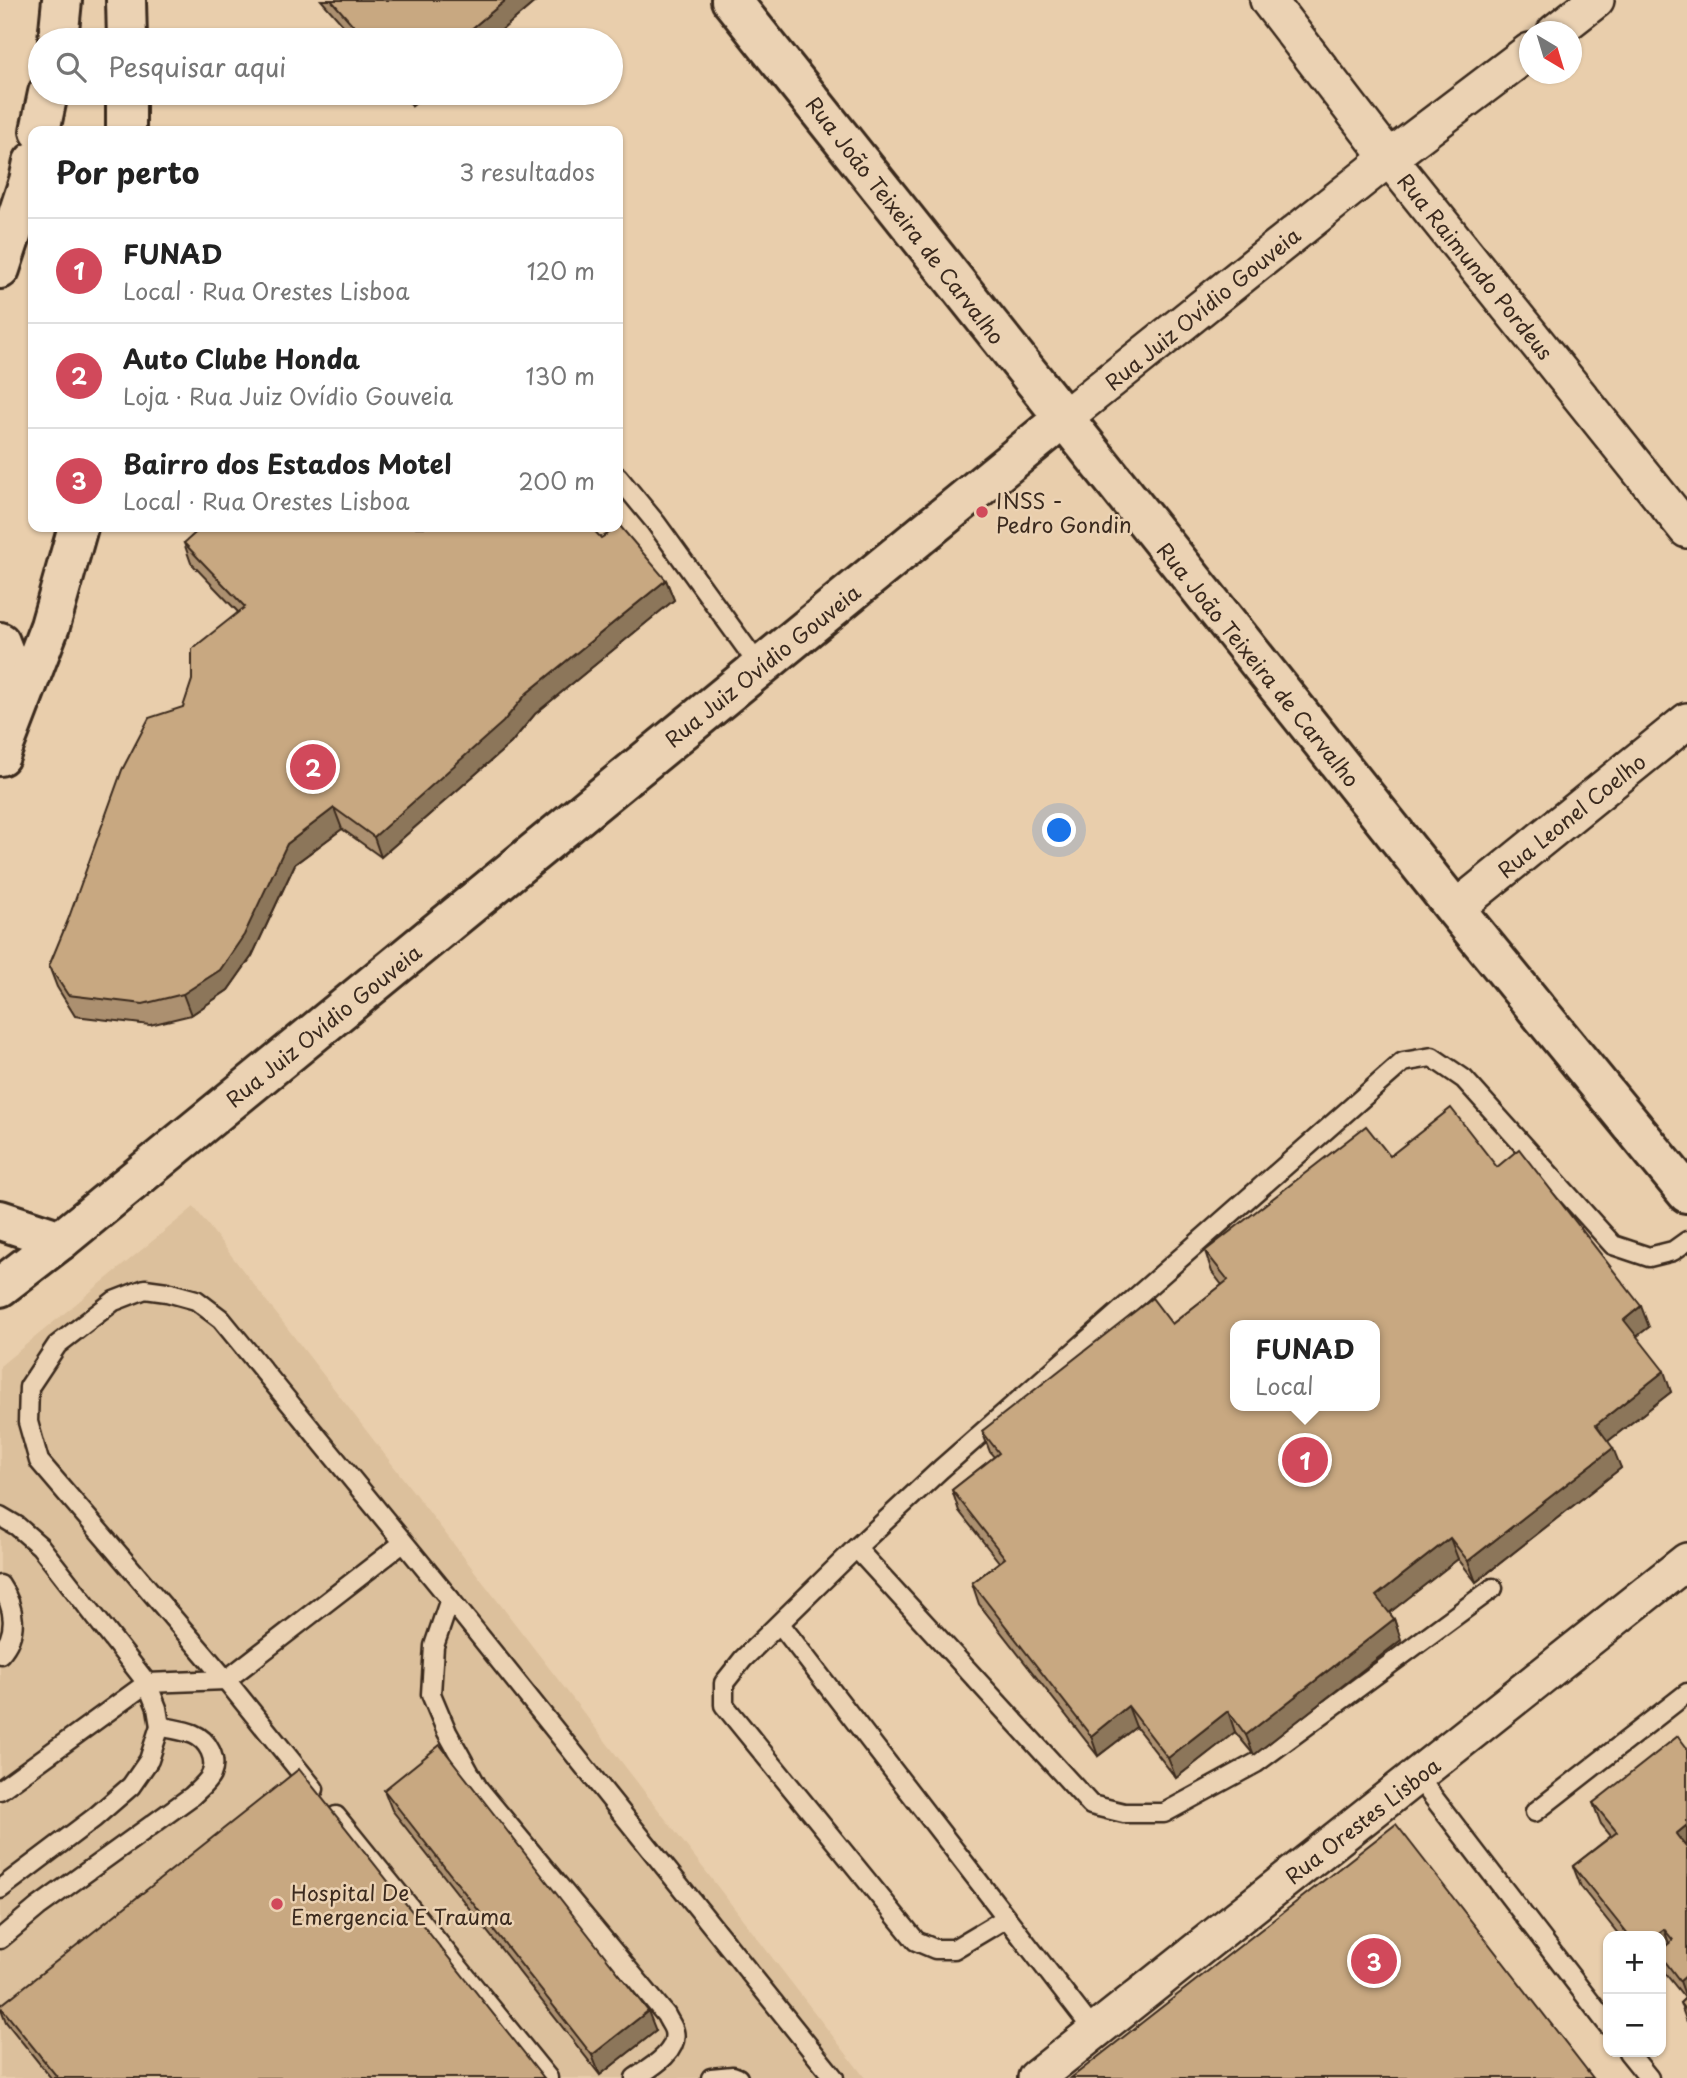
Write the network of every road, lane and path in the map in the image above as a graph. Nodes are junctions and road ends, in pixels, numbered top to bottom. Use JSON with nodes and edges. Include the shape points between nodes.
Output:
{"nodes":[{"id":1,"x":62,"y":0,"type":"edge"},
{"id":2,"x":126,"y":0,"type":"edge"},
{"id":3,"x":731,"y":0,"type":"edge"},
{"id":4,"x":1268,"y":0,"type":"edge"},
{"id":5,"x":1597,"y":0,"type":"edge"},
{"id":6,"x":1569,"y":21,"type":"edge"},
{"id":7,"x":59,"y":28,"type":"edge"},
{"id":8,"x":127,"y":28,"type":"edge"},
{"id":9,"x":1519,"y":59,"type":"edge"},
{"id":10,"x":45,"y":105,"type":"edge"},
{"id":11,"x":127,"y":105,"type":"edge"},
{"id":12,"x":41,"y":126,"type":"edge"},
{"id":13,"x":126,"y":126,"type":"edge"},
{"id":14,"x":1389,"y":158,"type":"junction"},
{"id":15,"x":28,"y":184,"type":"edge"},
{"id":16,"x":0,"y":270,"type":"edge"},
{"id":17,"x":1063,"y":418,"type":"junction"},
{"id":18,"x":623,"y":483,"type":"edge"},
{"id":19,"x":1687,"y":530,"type":"edge"},
{"id":20,"x":77,"y":532,"type":"edge"},
{"id":21,"x":0,"y":642,"type":"edge"},
{"id":22,"x":760,"y":667,"type":"junction"},
{"id":23,"x":0,"y":719,"type":"edge"},
{"id":24,"x":1687,"y":721,"type":"edge"},
{"id":25,"x":0,"y":756,"type":"edge"},
{"id":26,"x":1455,"y":909,"type":"junction"},
{"id":27,"x":1687,"y":1193,"type":"edge"},
{"id":28,"x":0,"y":1220,"type":"edge"},
{"id":29,"x":61,"y":1240,"type":"junction"},
{"id":30,"x":1687,"y":1241,"type":"edge"},
{"id":31,"x":0,"y":1287,"type":"edge"},
{"id":32,"x":0,"y":1516,"type":"edge"},
{"id":33,"x":403,"y":1543,"type":"junction"},
{"id":34,"x":856,"y":1548,"type":"junction"},
{"id":35,"x":1687,"y":1562,"type":"edge"},
{"id":36,"x":0,"y":1585,"type":"edge"},
{"id":37,"x":1493,"y":1588,"type":"dead end"},
{"id":38,"x":450,"y":1599,"type":"junction"},
{"id":39,"x":780,"y":1624,"type":"junction"},
{"id":40,"x":0,"y":1654,"type":"edge"},
{"id":41,"x":226,"y":1680,"type":"junction"},
{"id":42,"x":147,"y":1684,"type":"junction"},
{"id":43,"x":1687,"y":1693,"type":"edge"},
{"id":44,"x":160,"y":1726,"type":"junction"},
{"id":45,"x":1417,"y":1776,"type":"junction"},
{"id":46,"x":0,"y":1790,"type":"edge"},
{"id":47,"x":1535,"y":1812,"type":"dead end"},
{"id":48,"x":0,"y":1889,"type":"edge"},
{"id":49,"x":1006,"y":1918,"type":"junction"},
{"id":50,"x":0,"y":1940,"type":"edge"},
{"id":51,"x":1603,"y":2018,"type":"edge"},
{"id":52,"x":1094,"y":2031,"type":"junction"},
{"id":53,"x":1633,"y":2057,"type":"edge"},
{"id":54,"x":548,"y":2078,"type":"edge"},
{"id":55,"x":635,"y":2078,"type":"edge"},
{"id":56,"x":711,"y":2078,"type":"edge"},
{"id":57,"x":738,"y":2078,"type":"edge"},
{"id":58,"x":834,"y":2078,"type":"edge"},
{"id":59,"x":1036,"y":2078,"type":"edge"},
{"id":60,"x":1649,"y":2078,"type":"edge"}],
"edges":[{"from":1,"to":7,"type":"main road"},
{"from":2,"to":8,"type":"main road"},
{"from":3,"to":17,"type":"main road","name":"Rua João Teixeira de Carvalho"},
{"from":4,"to":14,"type":"street","name":"Rua Raimundo Pordeus"},
{"from":5,"to":6,"type":"street"},
{"from":9,"to":14,"type":"street","name":"Rua Juiz Ovídio Gouveia"},
{"from":10,"to":12,"type":"main road"},
{"from":11,"to":13,"type":"main road"},
{"from":14,"to":17,"type":"street","name":"Rua Juiz Ovídio Gouveia"},
{"from":14,"to":19,"type":"street","name":"Rua Raimundo Pordeus"},
{"from":15,"to":16,"type":"main road"},
{"from":17,"to":22,"type":"main road","name":"Rua Juiz Ovídio Gouveia"},
{"from":17,"to":26,"type":"main road","name":"Rua João Teixeira de Carvalho"},
{"from":18,"to":22,"type":"lane"},
{"from":20,"to":25,"type":"main road","via":[[50,626]]},
{"from":21,"to":23,"type":"main road","via":[[7,660]]},
{"from":22,"to":29,"type":"main road","name":"Rua Juiz Ovídio Gouveia"},
{"from":24,"to":26,"type":"street","name":"Rua Leonel Coelho"},
{"from":26,"to":27,"type":"main road","name":"Rua João Teixeira de Carvalho"},
{"from":28,"to":29,"type":"main road"},
{"from":29,"to":31,"type":"main road","name":"Rua Juiz Ovídio Gouveia"},
{"from":30,"to":34,"type":"lane","via":[[1673,1251],[1648,1257],[1613,1245],[1464,1079],[1432,1057],[1403,1062]]},
{"from":32,"to":42,"type":"lane","via":[[40,1546]]},
{"from":33,"to":38,"type":"lane"},
{"from":33,"to":41,"type":"lane"},
{"from":33,"to":41,"type":"lane","via":[[221,1319],[196,1300],[145,1289],[114,1301],[57,1345],[29,1387],[28,1422],[39,1461]]},
{"from":34,"to":37,"type":"lane","via":[[1091,1805],[1124,1813],[1164,1813],[1256,1763]]},
{"from":34,"to":39,"type":"lane"},
{"from":35,"to":45,"type":"street","name":"Rua Orestes Lisboa"},
{"from":36,"to":40,"type":"lane","via":[[12,1610],[14,1629]]},
{"from":38,"to":55,"type":"lane","via":[[434,1646],[431,1694],[447,1732],[478,1788],[674,2029],[668,2052]]},
{"from":38,"to":58,"type":"lane"},
{"from":39,"to":49,"type":"lane"},
{"from":39,"to":49,"type":"lane","via":[[724,1683],[724,1705],[916,1941],[935,1949],[954,1949]]},
{"from":41,"to":42,"type":"lane"},
{"from":41,"to":54,"type":"lane"},
{"from":42,"to":44,"type":"lane"},
{"from":42,"to":46,"type":"lane"},
{"from":43,"to":47,"type":"lane"},
{"from":44,"to":48,"type":"lane","via":[[149,1760],[131,1786]]},
{"from":44,"to":50,"type":"lane","via":[[202,1738],[211,1749],[211,1774],[192,1796],[38,1907]]},
{"from":45,"to":51,"type":"lane"},
{"from":45,"to":52,"type":"street","name":"Rua Orestes Lisboa"},
{"from":49,"to":52,"type":"lane"},
{"from":52,"to":59,"type":"street","name":"Rua Orestes Lisboa"},
{"from":53,"to":60,"type":"lane"},
{"from":56,"to":57,"type":"lane"}]}
